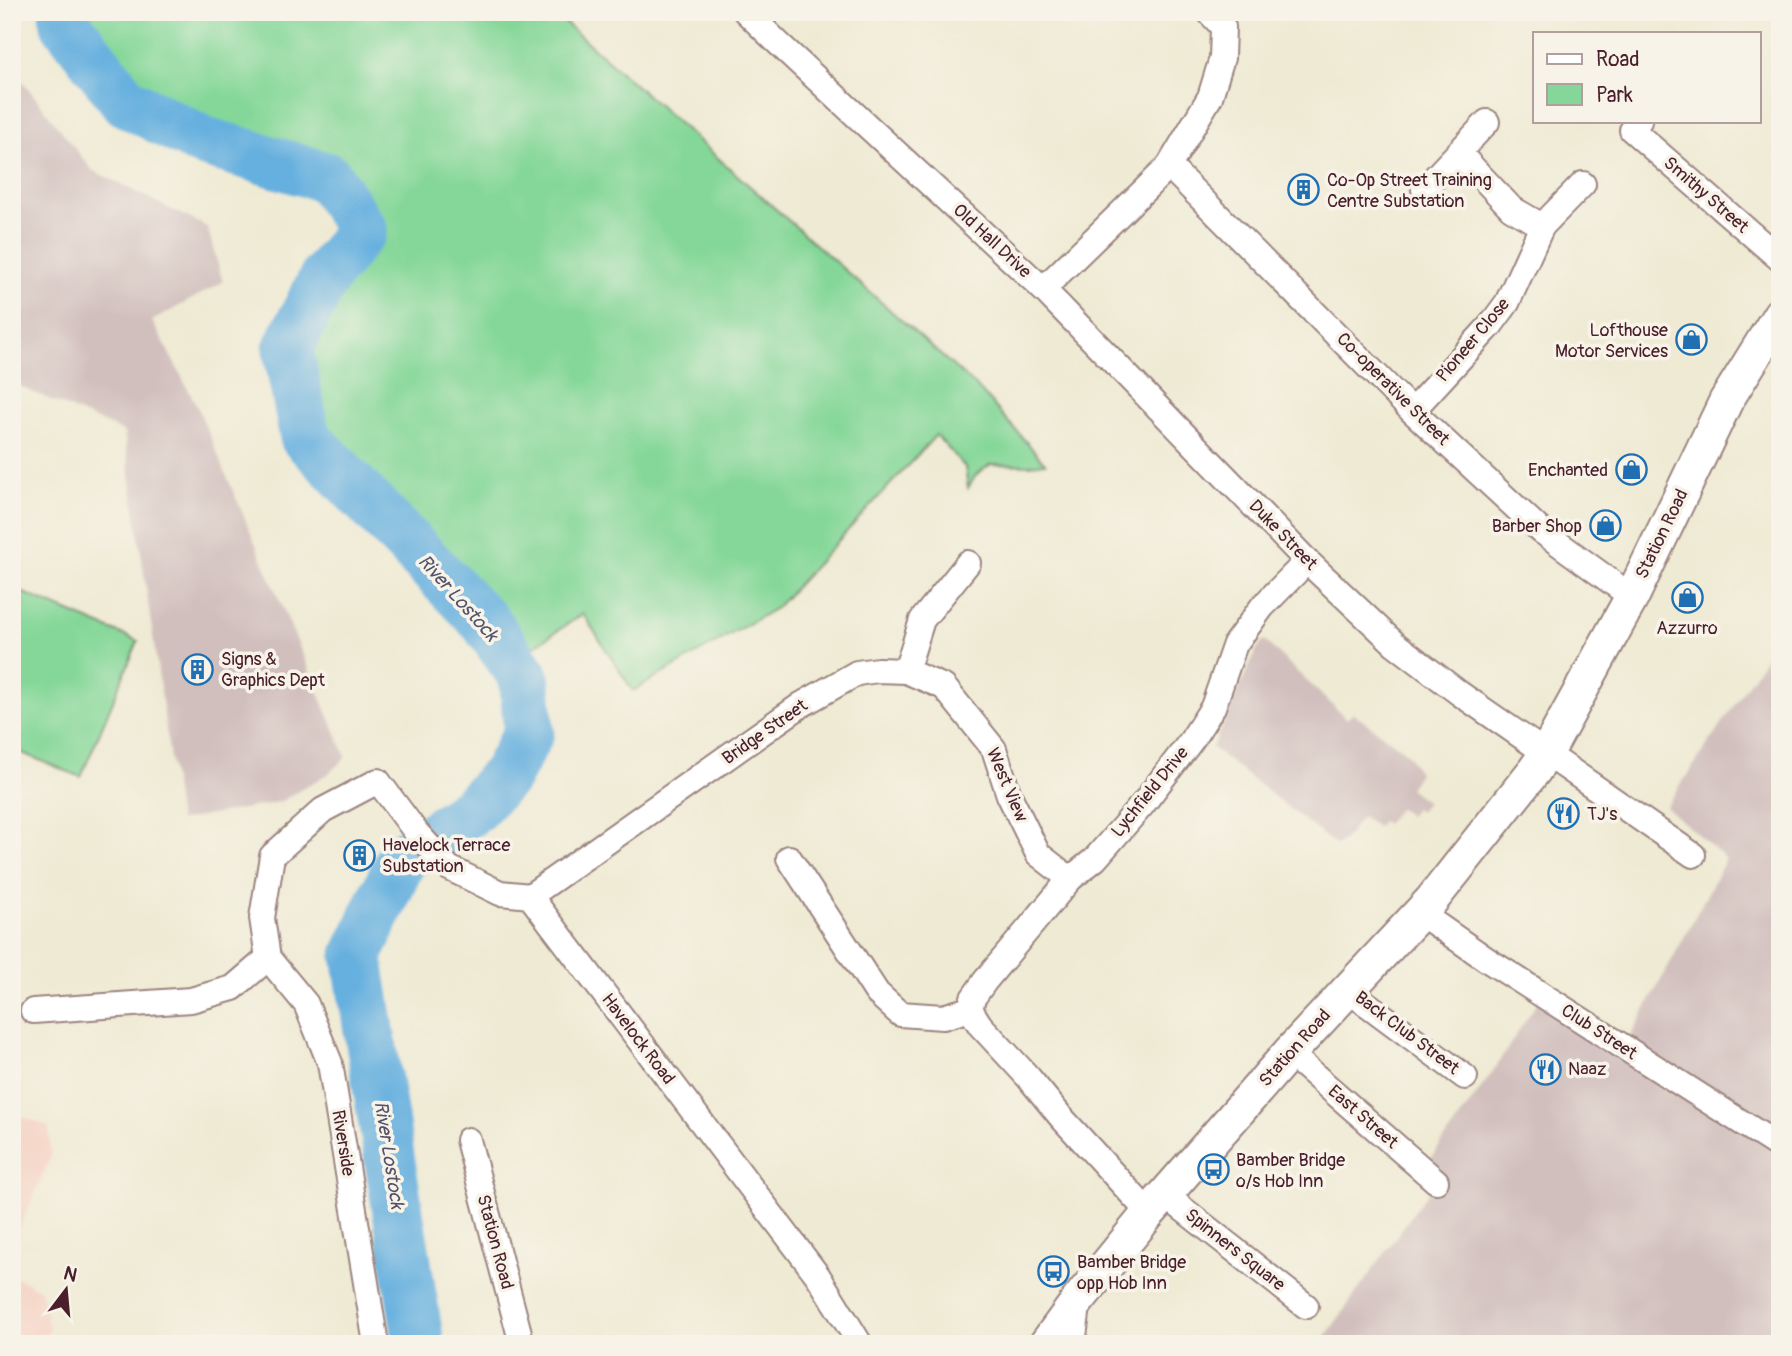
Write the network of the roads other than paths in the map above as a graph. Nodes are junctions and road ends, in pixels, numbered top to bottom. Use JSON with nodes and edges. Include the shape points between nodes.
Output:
{"nodes":[{"id":1,"x":747,"y":12,"type":"edge"},
{"id":2,"x":1209,"y":12,"type":"edge"},
{"id":3,"x":1487,"y":122,"type":"dead end"},
{"id":4,"x":1635,"y":125,"type":"edge"},
{"id":5,"x":1458,"y":153,"type":"junction"},
{"id":6,"x":1169,"y":166,"type":"junction"},
{"id":7,"x":1583,"y":184,"type":"dead end"},
{"id":8,"x":1424,"y":189,"type":"dead end"},
{"id":9,"x":1542,"y":226,"type":"junction"},
{"id":10,"x":1780,"y":259,"type":"edge"},
{"id":11,"x":1043,"y":289,"type":"junction"},
{"id":12,"x":1780,"y":314,"type":"edge"},
{"id":13,"x":1412,"y":411,"type":"junction"},
{"id":14,"x":1307,"y":561,"type":"junction"},
{"id":15,"x":968,"y":563,"type":"dead end"},
{"id":16,"x":1632,"y":597,"type":"junction"},
{"id":17,"x":906,"y":671,"type":"junction"},
{"id":18,"x":1546,"y":754,"type":"junction"},
{"id":19,"x":1693,"y":855,"type":"dead end"},
{"id":20,"x":789,"y":858,"type":"dead end"},
{"id":21,"x":1070,"y":879,"type":"junction"},
{"id":22,"x":530,"y":896,"type":"junction"},
{"id":23,"x":1420,"y":913,"type":"junction"},
{"id":24,"x":268,"y":958,"type":"junction"},
{"id":25,"x":1348,"y":990,"type":"junction"},
{"id":26,"x":970,"y":1009,"type":"junction"},
{"id":27,"x":33,"y":1011,"type":"dead end"},
{"id":28,"x":1289,"y":1054,"type":"junction"},
{"id":29,"x":1465,"y":1077,"type":"dead end"},
{"id":30,"x":468,"y":1140,"type":"dead end"},
{"id":31,"x":1780,"y":1147,"type":"edge"},
{"id":32,"x":1436,"y":1181,"type":"dead end"},
{"id":33,"x":1157,"y":1204,"type":"junction"},
{"id":34,"x":1079,"y":1299,"type":"junction"},
{"id":35,"x":1306,"y":1306,"type":"dead end"},
{"id":36,"x":376,"y":1344,"type":"edge"},
{"id":37,"x":522,"y":1344,"type":"edge"},
{"id":38,"x":860,"y":1344,"type":"edge"},
{"id":39,"x":1046,"y":1344,"type":"edge"},
{"id":40,"x":1073,"y":1344,"type":"edge"}],
"edges":[{"from":1,"to":11,"type":"street","name":"Old Hall Drive"},
{"from":2,"to":6,"type":"street","name":"Old Hall Drive","via":[[1223,27],[1222,58],[1210,97]]},
{"from":3,"to":5,"type":"street"},
{"from":4,"to":10,"type":"street","name":"Smithy Street"},
{"from":5,"to":8,"type":"street"},
{"from":5,"to":9,"type":"street","via":[[1511,208]]},
{"from":6,"to":11,"type":"street","name":"Old Hall Drive"},
{"from":6,"to":13,"type":"street","name":"Co-operative Street"},
{"from":7,"to":9,"type":"street","name":"Pioneer Close"},
{"from":9,"to":13,"type":"street","name":"Pioneer Close","via":[[1507,303]]},
{"from":11,"to":14,"type":"street","name":"Duke Street"},
{"from":12,"to":16,"type":"main road","name":"Station Road","via":[[1726,401]]},
{"from":13,"to":16,"type":"street","name":"Co-operative Street","via":[[1540,530]]},
{"from":14,"to":18,"type":"street","name":"Duke Street","via":[[1395,644]]},
{"from":14,"to":21,"type":"street","name":"Lychfield Drive","via":[[1262,607],[1235,644],[1213,707],[1191,741],[1095,859]]},
{"from":15,"to":17,"type":"street","via":[[922,620]]},
{"from":16,"to":18,"type":"main road","name":"Station Road"},
{"from":17,"to":21,"type":"street","name":"West View","via":[[944,687],[965,710],[995,749],[1009,795],[1038,855]]},
{"from":17,"to":22,"type":"street","name":"Bridge Street","via":[[857,673],[801,705]]},
{"from":18,"to":19,"type":"street"},
{"from":18,"to":23,"type":"main road","name":"Station Road"},
{"from":20,"to":26,"type":"street","via":[[877,993],[900,1014],[943,1017]]},
{"from":21,"to":26,"type":"street","name":"Lychfield Drive","via":[[985,981]]},
{"from":22,"to":24,"type":"street","via":[[500,893],[449,868],[379,781],[323,810],[272,856],[262,918]]},
{"from":22,"to":38,"type":"street","name":"Havelock Road","via":[[818,1276]]},
{"from":23,"to":25,"type":"main road","name":"Station Road"},
{"from":23,"to":31,"type":"street","name":"Club Street"},
{"from":24,"to":27,"type":"street","via":[[233,988],[191,1000]]},
{"from":24,"to":36,"type":"street","name":"Riverside","via":[[306,1004],[330,1063]]},
{"from":25,"to":28,"type":"main road","name":"Station Road"},
{"from":25,"to":29,"type":"street","name":"Back Club Street"},
{"from":26,"to":33,"type":"street","via":[[1061,1117]]},
{"from":28,"to":32,"type":"street","name":"East Street"},
{"from":28,"to":33,"type":"main road","name":"Station Road"},
{"from":30,"to":37,"type":"street","name":"Station Road"},
{"from":33,"to":34,"type":"main road","name":"Station Road"},
{"from":33,"to":35,"type":"street","name":"Spinners Square"},
{"from":34,"to":39,"type":"main road","name":"Station Road"},
{"from":34,"to":40,"type":"street"}]}
